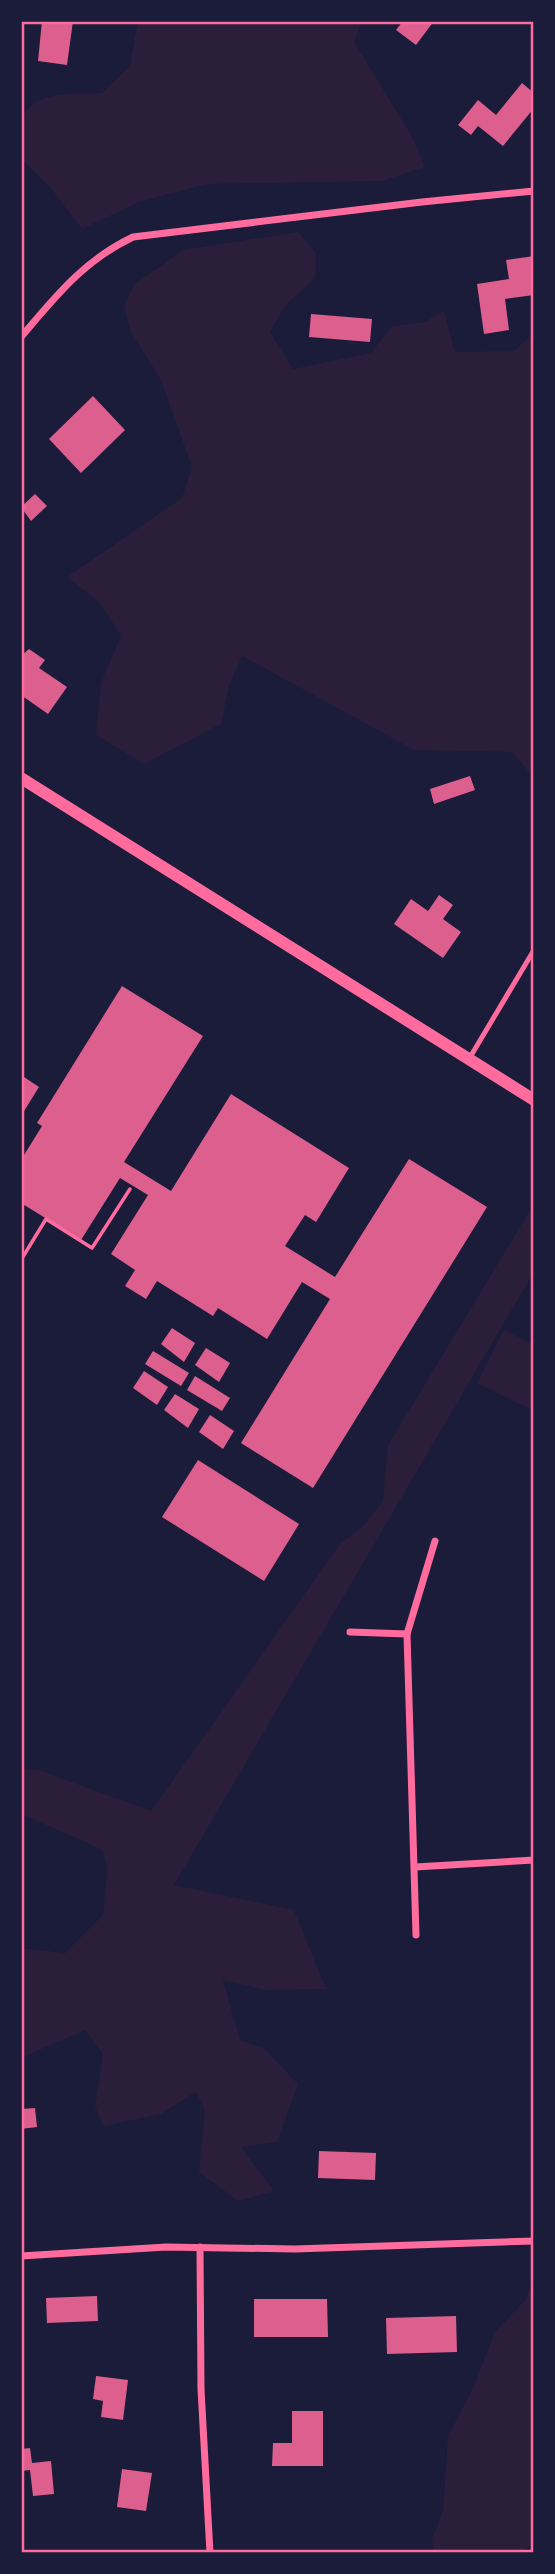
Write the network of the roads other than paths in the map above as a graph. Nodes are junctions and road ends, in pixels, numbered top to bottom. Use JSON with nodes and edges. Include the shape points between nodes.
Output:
{"nodes":[{"id":1,"x":534,"y":191,"type":"edge"},
{"id":2,"x":21,"y":337,"type":"edge"},
{"id":3,"x":21,"y":778,"type":"edge"},
{"id":4,"x":534,"y":950,"type":"edge"},
{"id":5,"x":470,"y":1059,"type":"junction"},
{"id":6,"x":534,"y":1100,"type":"edge"},
{"id":7,"x":435,"y":1541,"type":"dead end"},
{"id":8,"x":350,"y":1632,"type":"dead end"},
{"id":9,"x":407,"y":1634,"type":"junction"},
{"id":10,"x":534,"y":1860,"type":"edge"},
{"id":11,"x":415,"y":1867,"type":"junction"},
{"id":12,"x":416,"y":1935,"type":"dead end"},
{"id":13,"x":534,"y":2241,"type":"edge"},
{"id":14,"x":200,"y":2247,"type":"junction"},
{"id":15,"x":21,"y":2256,"type":"edge"},
{"id":16,"x":210,"y":2553,"type":"edge"}],
"edges":[{"from":1,"to":2,"type":"street","via":[[133,237],[86,265]]},
{"from":3,"to":5,"type":"street"},
{"from":4,"to":5,"type":"lane"},
{"from":5,"to":6,"type":"street"},
{"from":7,"to":9,"type":"street"},
{"from":8,"to":9,"type":"street"},
{"from":9,"to":11,"type":"street"},
{"from":10,"to":11,"type":"street"},
{"from":11,"to":12,"type":"street"},
{"from":13,"to":14,"type":"street","via":[[295,2249]]},
{"from":14,"to":15,"type":"street"},
{"from":14,"to":16,"type":"street","via":[[201,2389]]}]}
